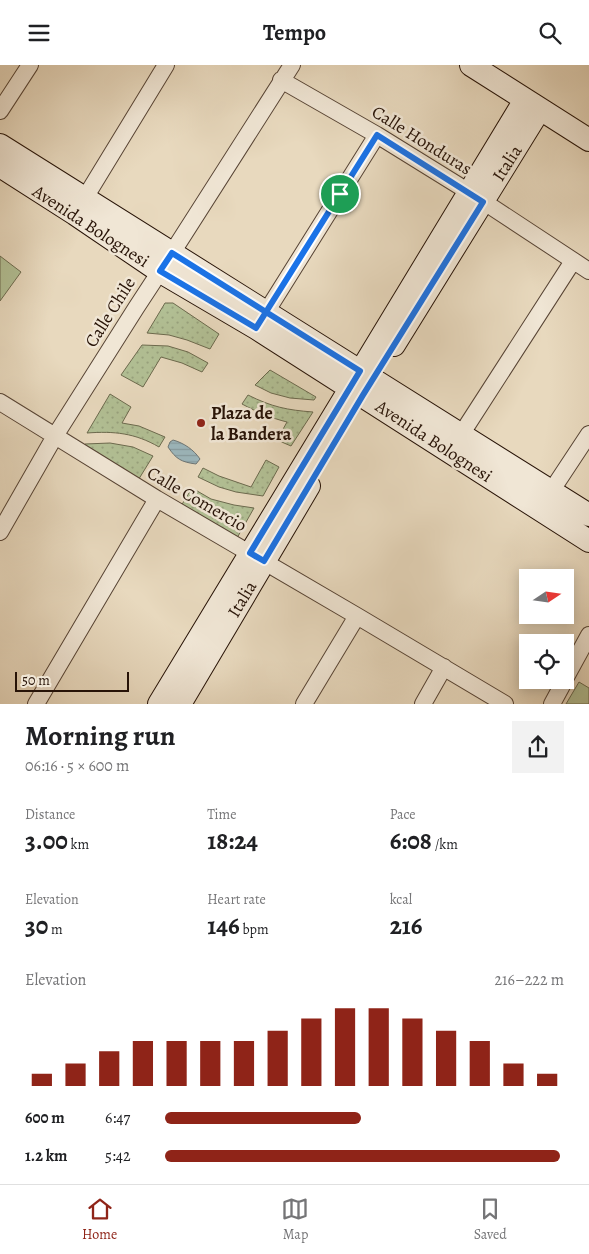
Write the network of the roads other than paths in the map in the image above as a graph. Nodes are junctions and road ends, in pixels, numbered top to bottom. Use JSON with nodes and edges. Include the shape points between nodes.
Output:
{"nodes":[{"id":1,"x":30,"y":65,"type":"edge"},
{"id":2,"x":166,"y":65,"type":"edge"},
{"id":3,"x":292,"y":65,"type":"edge"},
{"id":4,"x":471,"y":65,"type":"edge"},
{"id":5,"x":281,"y":80,"type":"junction"},
{"id":6,"x":532,"y":105,"type":"junction"},
{"id":7,"x":0,"y":111,"type":"edge"},
{"id":8,"x":377,"y":135,"type":"junction"},
{"id":9,"x":589,"y":140,"type":"edge"},
{"id":10,"x":0,"y":145,"type":"edge"},
{"id":11,"x":0,"y":167,"type":"edge"},
{"id":12,"x":476,"y":197,"type":"junction"},
{"id":13,"x":80,"y":206,"type":"junction"},
{"id":14,"x":573,"y":261,"type":"junction"},
{"id":15,"x":166,"y":262,"type":"junction"},
{"id":16,"x":589,"y":271,"type":"edge"},
{"id":17,"x":261,"y":320,"type":"junction"},
{"id":18,"x":362,"y":383,"type":"junction"},
{"id":19,"x":0,"y":402,"type":"edge"},
{"id":20,"x":589,"y":434,"type":"edge"},
{"id":21,"x":55,"y":436,"type":"junction"},
{"id":22,"x":456,"y":443,"type":"junction"},
{"id":23,"x":157,"y":499,"type":"junction"},
{"id":24,"x":545,"y":500,"type":"junction"},
{"id":25,"x":589,"y":515,"type":"edge"},
{"id":26,"x":0,"y":533,"type":"edge"},
{"id":27,"x":589,"y":541,"type":"edge"},
{"id":28,"x":257,"y":557,"type":"junction"},
{"id":29,"x":357,"y":616,"type":"junction"},
{"id":30,"x":589,"y":635,"type":"edge"},
{"id":31,"x":574,"y":663,"type":"edge"},
{"id":32,"x":444,"y":667,"type":"junction"},
{"id":33,"x":560,"y":689,"type":"edge"},
{"id":34,"x":36,"y":704,"type":"edge"},
{"id":35,"x":159,"y":704,"type":"edge"},
{"id":36,"x":180,"y":704,"type":"edge"},
{"id":37,"x":304,"y":704,"type":"edge"},
{"id":38,"x":423,"y":704,"type":"edge"},
{"id":39,"x":505,"y":704,"type":"edge"},
{"id":40,"x":552,"y":704,"type":"edge"}],
"edges":[{"from":1,"to":7,"type":"street"},
{"from":2,"to":13,"type":"street"},
{"from":3,"to":5,"type":"street","name":"Calle Chile"},
{"from":4,"to":6,"type":"street"},
{"from":5,"to":8,"type":"street","name":"Calle Honduras"},
{"from":5,"to":15,"type":"street","name":"Calle Chile"},
{"from":6,"to":9,"type":"street"},
{"from":6,"to":12,"type":"street","name":"Italia"},
{"from":8,"to":12,"type":"street","name":"Calle Honduras"},
{"from":8,"to":17,"type":"street"},
{"from":10,"to":13,"type":"street","name":"Avenida Bolognesi"},
{"from":11,"to":13,"type":"street","name":"Avenida Bolognesi"},
{"from":12,"to":14,"type":"street","name":"Calle Honduras"},
{"from":12,"to":18,"type":"street","name":"Italia"},
{"from":13,"to":15,"type":"street","name":"Avenida Bolognesi"},
{"from":14,"to":16,"type":"street","name":"Calle Honduras"},
{"from":14,"to":22,"type":"street"},
{"from":15,"to":17,"type":"street","name":"Avenida Bolognesi"},
{"from":15,"to":21,"type":"street","name":"Calle Chile"},
{"from":17,"to":18,"type":"street","name":"Avenida Bolognesi"},
{"from":18,"to":22,"type":"street","name":"Avenida Bolognesi"},
{"from":18,"to":28,"type":"street","name":"Italia"},
{"from":19,"to":21,"type":"street","name":"Calle Comercio"},
{"from":20,"to":24,"type":"street"},
{"from":21,"to":23,"type":"street","name":"Calle Comercio"},
{"from":21,"to":26,"type":"street","name":"Calle Chile"},
{"from":22,"to":24,"type":"street","name":"Avenida Bolognesi"},
{"from":23,"to":28,"type":"street","name":"Calle Comercio"},
{"from":23,"to":34,"type":"street"},
{"from":24,"to":25,"type":"street","name":"Avenida Bolognesi"},
{"from":24,"to":27,"type":"street","name":"Avenida Bolognesi"},
{"from":28,"to":29,"type":"street","name":"Calle Comercio"},
{"from":28,"to":35,"type":"street"},
{"from":28,"to":36,"type":"street","name":"Italia"},
{"from":29,"to":32,"type":"street","name":"Calle Comercio"},
{"from":29,"to":37,"type":"street"},
{"from":30,"to":31,"type":"street"},
{"from":32,"to":38,"type":"street"},
{"from":32,"to":39,"type":"street","name":"Calle Comercio"},
{"from":33,"to":40,"type":"street"}]}
